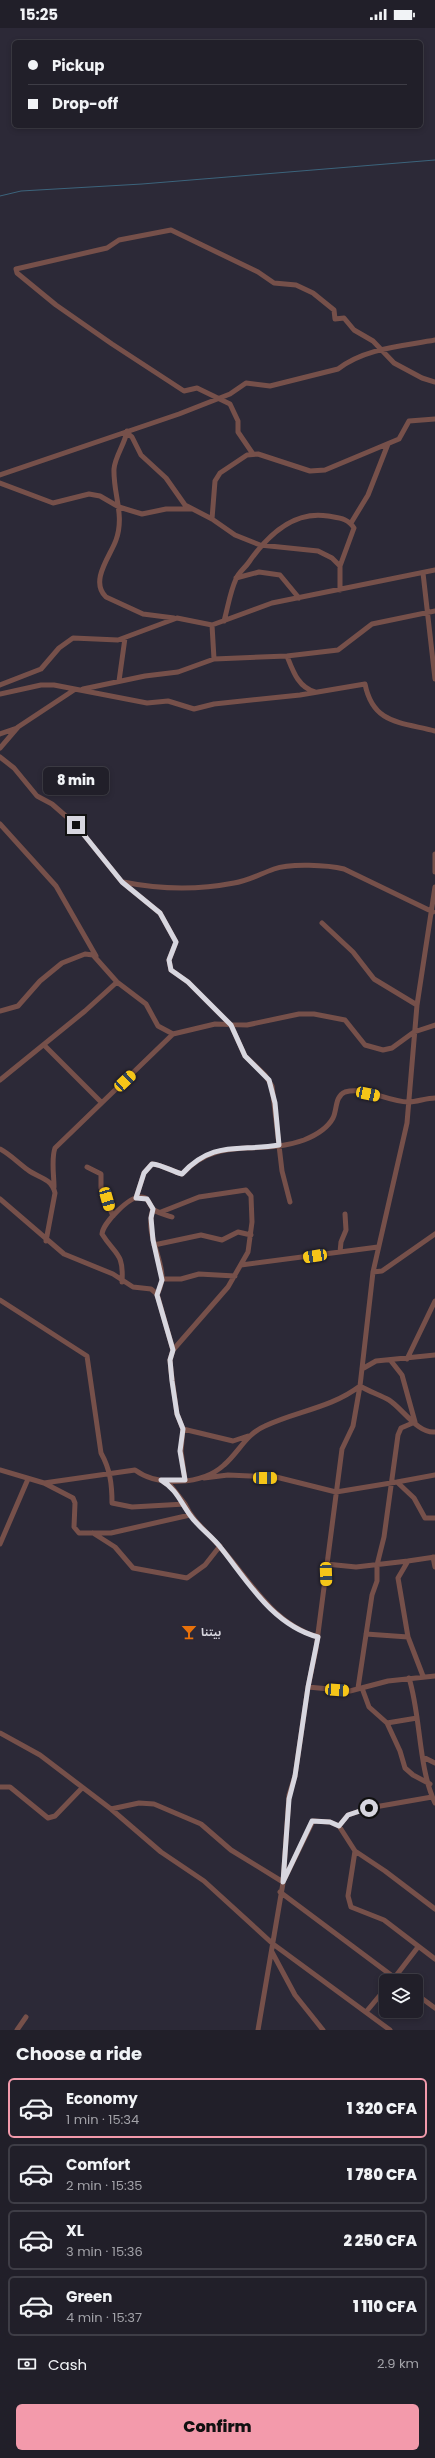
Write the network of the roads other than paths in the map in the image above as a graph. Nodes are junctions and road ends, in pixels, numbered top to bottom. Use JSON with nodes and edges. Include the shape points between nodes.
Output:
{"nodes":[{"id":1,"x":435,"y":340,"type":"edge"},
{"id":2,"x":381,"y":350,"type":"junction"},
{"id":3,"x":435,"y":382,"type":"edge"},
{"id":4,"x":219,"y":397,"type":"junction"},
{"id":5,"x":435,"y":420,"type":"edge"},
{"id":6,"x":127,"y":432,"type":"junction"},
{"id":7,"x":388,"y":444,"type":"junction"},
{"id":8,"x":253,"y":454,"type":"junction"},
{"id":9,"x":0,"y":475,"type":"edge"},
{"id":10,"x":0,"y":483,"type":"edge"},
{"id":11,"x":119,"y":507,"type":"junction"},
{"id":12,"x":191,"y":509,"type":"junction"},
{"id":13,"x":212,"y":519,"type":"junction"},
{"id":14,"x":351,"y":523,"type":"junction"},
{"id":15,"x":260,"y":545,"type":"junction"},
{"id":16,"x":340,"y":566,"type":"junction"},
{"id":17,"x":435,"y":570,"type":"edge"},
{"id":18,"x":422,"y":573,"type":"junction"},
{"id":19,"x":236,"y":578,"type":"junction"},
{"id":20,"x":340,"y":590,"type":"junction"},
{"id":21,"x":299,"y":598,"type":"junction"},
{"id":22,"x":435,"y":611,"type":"edge"},
{"id":23,"x":427,"y":613,"type":"junction"},
{"id":24,"x":177,"y":618,"type":"junction"},
{"id":25,"x":224,"y":621,"type":"junction"},
{"id":26,"x":212,"y":625,"type":"junction"},
{"id":27,"x":125,"y":638,"type":"junction"},
{"id":28,"x":287,"y":656,"type":"junction"},
{"id":29,"x":214,"y":659,"type":"junction"},
{"id":30,"x":435,"y":679,"type":"edge"},
{"id":31,"x":119,"y":681,"type":"junction"},
{"id":32,"x":0,"y":685,"type":"edge"},
{"id":33,"x":332,"y":689,"type":"junction"},
{"id":34,"x":74,"y":690,"type":"junction"},
{"id":35,"x":81,"y":690,"type":"junction"},
{"id":36,"x":0,"y":694,"type":"edge"},
{"id":37,"x":18,"y":727,"type":"junction"},
{"id":38,"x":435,"y":731,"type":"edge"},
{"id":39,"x":0,"y":734,"type":"edge"},
{"id":40,"x":0,"y":748,"type":"edge"},
{"id":41,"x":0,"y":757,"type":"edge"},
{"id":42,"x":0,"y":824,"type":"edge"},
{"id":43,"x":435,"y":854,"type":"edge"},
{"id":44,"x":435,"y":872,"type":"edge"},
{"id":45,"x":122,"y":882,"type":"junction"},
{"id":46,"x":435,"y":887,"type":"edge"},
{"id":47,"x":432,"y":912,"type":"junction"},
{"id":48,"x":322,"y":923,"type":"dead end"},
{"id":49,"x":98,"y":960,"type":"junction"},
{"id":50,"x":117,"y":982,"type":"junction"},
{"id":51,"x":417,"y":1005,"type":"junction"},
{"id":52,"x":0,"y":1011,"type":"edge"},
{"id":53,"x":231,"y":1025,"type":"junction"},
{"id":54,"x":435,"y":1025,"type":"edge"},
{"id":55,"x":414,"y":1032,"type":"junction"},
{"id":56,"x":173,"y":1034,"type":"junction"},
{"id":57,"x":44,"y":1045,"type":"junction"},
{"id":58,"x":0,"y":1080,"type":"edge"},
{"id":59,"x":435,"y":1098,"type":"edge"},
{"id":60,"x":101,"y":1102,"type":"junction"},
{"id":61,"x":408,"y":1102,"type":"junction"},
{"id":62,"x":279,"y":1145,"type":"junction"},
{"id":63,"x":0,"y":1149,"type":"edge"},
{"id":64,"x":87,"y":1167,"type":"dead end"},
{"id":65,"x":54,"y":1187,"type":"junction"},
{"id":66,"x":136,"y":1198,"type":"junction"},
{"id":67,"x":0,"y":1199,"type":"edge"},
{"id":68,"x":290,"y":1202,"type":"dead end"},
{"id":69,"x":153,"y":1209,"type":"junction"},
{"id":70,"x":161,"y":1212,"type":"junction"},
{"id":71,"x":345,"y":1214,"type":"dead end"},
{"id":72,"x":113,"y":1216,"type":"junction"},
{"id":73,"x":172,"y":1217,"type":"dead end"},
{"id":74,"x":435,"y":1234,"type":"edge"},
{"id":75,"x":251,"y":1235,"type":"junction"},
{"id":76,"x":46,"y":1241,"type":"junction"},
{"id":77,"x":154,"y":1245,"type":"junction"},
{"id":78,"x":378,"y":1247,"type":"junction"},
{"id":79,"x":340,"y":1252,"type":"junction"},
{"id":80,"x":241,"y":1265,"type":"junction"},
{"id":81,"x":373,"y":1272,"type":"junction"},
{"id":82,"x":235,"y":1276,"type":"junction"},
{"id":83,"x":162,"y":1280,"type":"junction"},
{"id":84,"x":122,"y":1282,"type":"junction"},
{"id":85,"x":157,"y":1295,"type":"junction"},
{"id":86,"x":0,"y":1300,"type":"edge"},
{"id":87,"x":435,"y":1301,"type":"edge"},
{"id":88,"x":173,"y":1350,"type":"junction"},
{"id":89,"x":435,"y":1355,"type":"edge"},
{"id":90,"x":407,"y":1359,"type":"junction"},
{"id":91,"x":391,"y":1361,"type":"junction"},
{"id":92,"x":362,"y":1369,"type":"junction"},
{"id":93,"x":360,"y":1386,"type":"junction"},
{"id":94,"x":415,"y":1422,"type":"junction"},
{"id":95,"x":183,"y":1429,"type":"junction"},
{"id":96,"x":435,"y":1432,"type":"edge"},
{"id":97,"x":249,"y":1435,"type":"junction"},
{"id":98,"x":0,"y":1470,"type":"edge"},
{"id":99,"x":110,"y":1473,"type":"junction"},
{"id":100,"x":435,"y":1475,"type":"edge"},
{"id":101,"x":197,"y":1478,"type":"junction"},
{"id":102,"x":28,"y":1479,"type":"junction"},
{"id":103,"x":161,"y":1480,"type":"junction"},
{"id":104,"x":185,"y":1480,"type":"junction"},
{"id":105,"x":395,"y":1482,"type":"junction"},
{"id":106,"x":44,"y":1483,"type":"junction"},
{"id":107,"x":336,"y":1492,"type":"junction"},
{"id":108,"x":184,"y":1504,"type":"junction"},
{"id":109,"x":190,"y":1514,"type":"junction"},
{"id":110,"x":435,"y":1518,"type":"edge"},
{"id":111,"x":93,"y":1532,"type":"junction"},
{"id":112,"x":0,"y":1544,"type":"edge"},
{"id":113,"x":220,"y":1546,"type":"junction"},
{"id":114,"x":434,"y":1557,"type":"edge"},
{"id":115,"x":408,"y":1561,"type":"junction"},
{"id":116,"x":326,"y":1564,"type":"junction"},
{"id":117,"x":377,"y":1565,"type":"junction"},
{"id":118,"x":435,"y":1567,"type":"edge"},
{"id":119,"x":366,"y":1634,"type":"junction"},
{"id":120,"x":318,"y":1637,"type":"junction"},
{"id":121,"x":408,"y":1637,"type":"junction"},
{"id":122,"x":423,"y":1676,"type":"junction"},
{"id":123,"x":435,"y":1676,"type":"edge"},
{"id":124,"x":409,"y":1678,"type":"junction"},
{"id":125,"x":308,"y":1687,"type":"junction"},
{"id":126,"x":360,"y":1688,"type":"junction"},
{"id":127,"x":417,"y":1718,"type":"junction"},
{"id":128,"x":387,"y":1723,"type":"junction"},
{"id":129,"x":0,"y":1733,"type":"edge"},
{"id":130,"x":423,"y":1757,"type":"junction"},
{"id":131,"x":435,"y":1763,"type":"edge"},
{"id":132,"x":430,"y":1784,"type":"junction"},
{"id":133,"x":0,"y":1787,"type":"edge"},
{"id":134,"x":82,"y":1788,"type":"junction"},
{"id":135,"x":432,"y":1797,"type":"junction"},
{"id":136,"x":435,"y":1803,"type":"edge"},
{"id":137,"x":111,"y":1809,"type":"junction"},
{"id":138,"x":339,"y":1826,"type":"junction"},
{"id":139,"x":355,"y":1851,"type":"junction"},
{"id":140,"x":283,"y":1882,"type":"junction"},
{"id":141,"x":280,"y":1892,"type":"junction"},
{"id":142,"x":435,"y":1909,"type":"edge"},
{"id":143,"x":273,"y":1944,"type":"junction"},
{"id":144,"x":418,"y":1947,"type":"junction"},
{"id":145,"x":272,"y":1952,"type":"junction"},
{"id":146,"x":435,"y":1959,"type":"edge"},
{"id":147,"x":387,"y":1974,"type":"edge"},
{"id":148,"x":399,"y":1974,"type":"edge"},
{"id":149,"x":379,"y":1996,"type":"edge"},
{"id":150,"x":423,"y":1999,"type":"edge"},
{"id":151,"x":435,"y":2008,"type":"edge"},
{"id":152,"x":366,"y":2012,"type":"junction"},
{"id":153,"x":26,"y":2017,"type":"dead end"},
{"id":154,"x":17,"y":2030,"type":"edge"},
{"id":155,"x":258,"y":2030,"type":"edge"},
{"id":156,"x":323,"y":2030,"type":"edge"},
{"id":157,"x":390,"y":2030,"type":"edge"}],
"edges":[{"from":1,"to":2,"type":"street"},
{"from":2,"to":3,"type":"street","via":[[394,363]]},
{"from":2,"to":4,"type":"street","via":[[334,371],[270,386],[246,383],[230,394]]},
{"from":2,"to":4,"type":"street","via":[[366,335],[354,330],[344,318],[335,319],[334,310],[313,293],[296,286],[274,283],[258,272],[171,230],[118,240],[107,248],[16,269],[17,273],[56,305],[184,391],[197,388],[212,397]]},
{"from":4,"to":6,"type":"street"},
{"from":4,"to":8,"type":"street","via":[[230,404],[238,421],[238,432]]},
{"from":5,"to":7,"type":"street","via":[[409,421],[399,439]]},
{"from":6,"to":9,"type":"street"},
{"from":6,"to":11,"type":"street","via":[[114,468]]},
{"from":6,"to":12,"type":"street","via":[[141,455],[166,478],[185,505]]},
{"from":7,"to":8,"type":"street","via":[[344,463],[317,471]]},
{"from":7,"to":14,"type":"street","via":[[368,495]]},
{"from":8,"to":13,"type":"street","via":[[220,473],[215,481]]},
{"from":10,"to":11,"type":"street","via":[[53,503],[90,494],[100,496]]},
{"from":11,"to":12,"type":"street","via":[[142,514],[166,509]]},
{"from":11,"to":24,"type":"street","via":[[117,539],[101,568],[104,595],[143,614]]},
{"from":12,"to":13,"type":"street"},
{"from":13,"to":15,"type":"street","via":[[235,536]]},
{"from":14,"to":15,"type":"street","via":[[343,518],[321,515],[301,518],[282,526]]},
{"from":14,"to":16,"type":"street","via":[[354,528],[353,535]]},
{"from":15,"to":16,"type":"street","via":[[318,551],[332,558]]},
{"from":15,"to":19,"type":"street"},
{"from":16,"to":20,"type":"street"},
{"from":17,"to":18,"type":"street"},
{"from":18,"to":20,"type":"street"},
{"from":18,"to":23,"type":"street"},
{"from":19,"to":21,"type":"street","via":[[259,572],[280,575]]},
{"from":19,"to":25,"type":"street"},
{"from":20,"to":21,"type":"street"},
{"from":21,"to":25,"type":"street","via":[[272,603]]},
{"from":22,"to":23,"type":"street"},
{"from":23,"to":28,"type":"street","via":[[372,624],[338,650]]},
{"from":23,"to":30,"type":"street"},
{"from":24,"to":26,"type":"street"},
{"from":24,"to":27,"type":"street"},
{"from":25,"to":26,"type":"street"},
{"from":26,"to":29,"type":"street"},
{"from":27,"to":31,"type":"street"},
{"from":27,"to":32,"type":"street","via":[[112,641],[73,638],[59,648],[41,669]]},
{"from":28,"to":29,"type":"street"},
{"from":28,"to":33,"type":"street","via":[[294,674],[307,690],[316,692]]},
{"from":29,"to":31,"type":"street","via":[[178,672]]},
{"from":31,"to":35,"type":"street"},
{"from":33,"to":35,"type":"street","via":[[214,704],[194,709],[168,701],[147,703]]},
{"from":33,"to":38,"type":"street","via":[[365,684],[368,699],[377,712],[390,720]]},
{"from":34,"to":35,"type":"street"},
{"from":34,"to":36,"type":"street","via":[[47,685]]},
{"from":34,"to":37,"type":"street"},
{"from":37,"to":39,"type":"street"},
{"from":37,"to":40,"type":"street"},
{"from":41,"to":45,"type":"street","via":[[14,768],[37,796],[52,804],[76,825]]},
{"from":42,"to":49,"type":"street","via":[[56,886]]},
{"from":43,"to":44,"type":"street"},
{"from":45,"to":47,"type":"street","via":[[162,887],[218,886],[252,879],[275,869],[333,866]]},
{"from":45,"to":53,"type":"street","via":[[152,904],[171,929],[176,942],[169,960],[171,970],[188,982]]},
{"from":46,"to":47,"type":"street"},
{"from":47,"to":51,"type":"street"},
{"from":48,"to":51,"type":"street","via":[[353,952],[374,979]]},
{"from":49,"to":50,"type":"street"},
{"from":49,"to":52,"type":"street","via":[[93,955],[85,954],[71,958],[40,981],[18,1006]]},
{"from":50,"to":56,"type":"street","via":[[146,1004],[158,1026]]},
{"from":50,"to":57,"type":"street"},
{"from":51,"to":55,"type":"street"},
{"from":53,"to":55,"type":"street","via":[[254,1024],[299,1014],[336,1017],[348,1022],[365,1045],[383,1050],[392,1048]]},
{"from":53,"to":56,"type":"street","via":[[215,1024]]},
{"from":53,"to":62,"type":"street","via":[[245,1056],[265,1075],[272,1086]]},
{"from":54,"to":55,"type":"street"},
{"from":55,"to":61,"type":"street"},
{"from":56,"to":60,"type":"street"},
{"from":57,"to":58,"type":"street"},
{"from":57,"to":60,"type":"street"},
{"from":59,"to":61,"type":"street"},
{"from":60,"to":65,"type":"street","via":[[55,1148],[52,1156]]},
{"from":61,"to":62,"type":"street","via":[[355,1091],[346,1092],[339,1098],[332,1119],[320,1131],[295,1143]]},
{"from":61,"to":78,"type":"street","via":[[402,1148]]},
{"from":62,"to":66,"type":"street","via":[[259,1149],[234,1148],[214,1151],[193,1162],[182,1174],[171,1172],[161,1164],[152,1164],[144,1173]]},
{"from":62,"to":68,"type":"street"},
{"from":63,"to":65,"type":"street","via":[[29,1171],[45,1177]]},
{"from":64,"to":72,"type":"street","via":[[101,1174],[101,1188]]},
{"from":65,"to":76,"type":"street"},
{"from":66,"to":69,"type":"street","via":[[147,1199]]},
{"from":66,"to":72,"type":"street"},
{"from":67,"to":76,"type":"street"},
{"from":69,"to":70,"type":"street"},
{"from":69,"to":77,"type":"street","via":[[151,1218]]},
{"from":70,"to":73,"type":"street"},
{"from":70,"to":75,"type":"street","via":[[200,1197],[246,1190],[251,1196]]},
{"from":71,"to":79,"type":"street","via":[[346,1230],[340,1243]]},
{"from":72,"to":84,"type":"street","via":[[104,1225],[102,1234],[118,1252],[123,1267]]},
{"from":74,"to":81,"type":"street","via":[[382,1271]]},
{"from":75,"to":77,"type":"street","via":[[238,1232],[222,1240],[201,1235]]},
{"from":75,"to":80,"type":"street","via":[[248,1252]]},
{"from":76,"to":84,"type":"street","via":[[64,1254],[113,1274]]},
{"from":77,"to":83,"type":"street"},
{"from":78,"to":79,"type":"street"},
{"from":78,"to":81,"type":"street"},
{"from":79,"to":80,"type":"street"},
{"from":80,"to":82,"type":"street"},
{"from":81,"to":92,"type":"street"},
{"from":82,"to":83,"type":"street","via":[[199,1274],[181,1279]]},
{"from":82,"to":88,"type":"street"},
{"from":83,"to":85,"type":"street"},
{"from":84,"to":85,"type":"street","via":[[133,1287],[148,1287]]},
{"from":85,"to":88,"type":"street"},
{"from":86,"to":99,"type":"street","via":[[87,1356],[100,1453],[107,1462]]},
{"from":87,"to":90,"type":"street"},
{"from":88,"to":95,"type":"street","via":[[170,1360],[173,1390],[177,1414]]},
{"from":89,"to":90,"type":"street"},
{"from":90,"to":91,"type":"street"},
{"from":91,"to":92,"type":"street","via":[[376,1362]]},
{"from":91,"to":94,"type":"street","via":[[402,1375]]},
{"from":92,"to":93,"type":"street"},
{"from":93,"to":94,"type":"street","via":[[389,1400],[404,1416]]},
{"from":93,"to":97,"type":"street","via":[[335,1402],[270,1424]]},
{"from":93,"to":107,"type":"street","via":[[353,1426],[342,1449]]},
{"from":94,"to":96,"type":"street","via":[[426,1431]]},
{"from":94,"to":105,"type":"street","via":[[401,1428],[398,1435]]},
{"from":95,"to":97,"type":"street","via":[[233,1441]]},
{"from":95,"to":104,"type":"street","via":[[180,1451]]},
{"from":97,"to":101,"type":"street","via":[[223,1466]]},
{"from":98,"to":102,"type":"street"},
{"from":99,"to":103,"type":"street","via":[[135,1470]]},
{"from":99,"to":106,"type":"street"},
{"from":99,"to":108,"type":"street","via":[[112,1503],[132,1507]]},
{"from":100,"to":105,"type":"street"},
{"from":101,"to":104,"type":"street"},
{"from":101,"to":107,"type":"street","via":[[228,1475],[276,1478]]},
{"from":102,"to":106,"type":"street"},
{"from":102,"to":112,"type":"street"},
{"from":103,"to":104,"type":"street"},
{"from":103,"to":108,"type":"street","via":[[171,1486]]},
{"from":105,"to":107,"type":"street"},
{"from":105,"to":110,"type":"street","via":[[414,1498],[425,1518]]},
{"from":105,"to":117,"type":"street"},
{"from":106,"to":111,"type":"street","via":[[71,1495],[75,1503],[74,1527],[78,1533]]},
{"from":107,"to":116,"type":"street"},
{"from":108,"to":109,"type":"street"},
{"from":109,"to":111,"type":"street","via":[[111,1533]]},
{"from":109,"to":113,"type":"street"},
{"from":111,"to":113,"type":"street","via":[[115,1547],[133,1568],[187,1578],[205,1565]]},
{"from":113,"to":120,"type":"street","via":[[267,1607],[301,1630]]},
{"from":114,"to":115,"type":"street"},
{"from":114,"to":118,"type":"street"},
{"from":115,"to":117,"type":"street"},
{"from":115,"to":121,"type":"street","via":[[398,1578]]},
{"from":116,"to":117,"type":"street","via":[[356,1567]]},
{"from":116,"to":120,"type":"street","via":[[326,1583]]},
{"from":117,"to":119,"type":"street","via":[[377,1581],[372,1595]]},
{"from":119,"to":121,"type":"street"},
{"from":119,"to":126,"type":"street"},
{"from":120,"to":125,"type":"street"},
{"from":121,"to":122,"type":"street"},
{"from":122,"to":123,"type":"street"},
{"from":122,"to":124,"type":"street"},
{"from":124,"to":126,"type":"street"},
{"from":124,"to":127,"type":"street"},
{"from":125,"to":126,"type":"street","via":[[350,1691]]},
{"from":125,"to":140,"type":"street","via":[[295,1776],[289,1799]]},
{"from":126,"to":128,"type":"street","via":[[369,1707]]},
{"from":127,"to":128,"type":"street"},
{"from":127,"to":130,"type":"street"},
{"from":128,"to":132,"type":"street","via":[[405,1768]]},
{"from":129,"to":134,"type":"street","via":[[40,1755]]},
{"from":130,"to":131,"type":"street"},
{"from":130,"to":132,"type":"street"},
{"from":132,"to":135,"type":"street"},
{"from":133,"to":134,"type":"street","via":[[10,1788],[48,1818],[55,1816]]},
{"from":134,"to":137,"type":"street"},
{"from":135,"to":136,"type":"street"},
{"from":135,"to":138,"type":"street","via":[[369,1808],[348,1815]]},
{"from":137,"to":140,"type":"street","via":[[139,1803],[154,1804],[201,1824],[231,1850]]},
{"from":137,"to":143,"type":"street","via":[[161,1852],[204,1881]]},
{"from":138,"to":139,"type":"street"},
{"from":138,"to":140,"type":"street","via":[[330,1822],[312,1821]]},
{"from":139,"to":142,"type":"street"},
{"from":139,"to":144,"type":"street","via":[[348,1896],[351,1907],[384,1920]]},
{"from":140,"to":141,"type":"street"},
{"from":141,"to":143,"type":"street"},
{"from":141,"to":147,"type":"street"},
{"from":143,"to":145,"type":"street"},
{"from":143,"to":152,"type":"street"},
{"from":144,"to":146,"type":"street"},
{"from":144,"to":148,"type":"street"},
{"from":145,"to":155,"type":"street"},
{"from":145,"to":156,"type":"street","via":[[295,1995]]},
{"from":149,"to":152,"type":"street"},
{"from":150,"to":151,"type":"street"},
{"from":152,"to":157,"type":"street"},
{"from":153,"to":154,"type":"street"}]}
